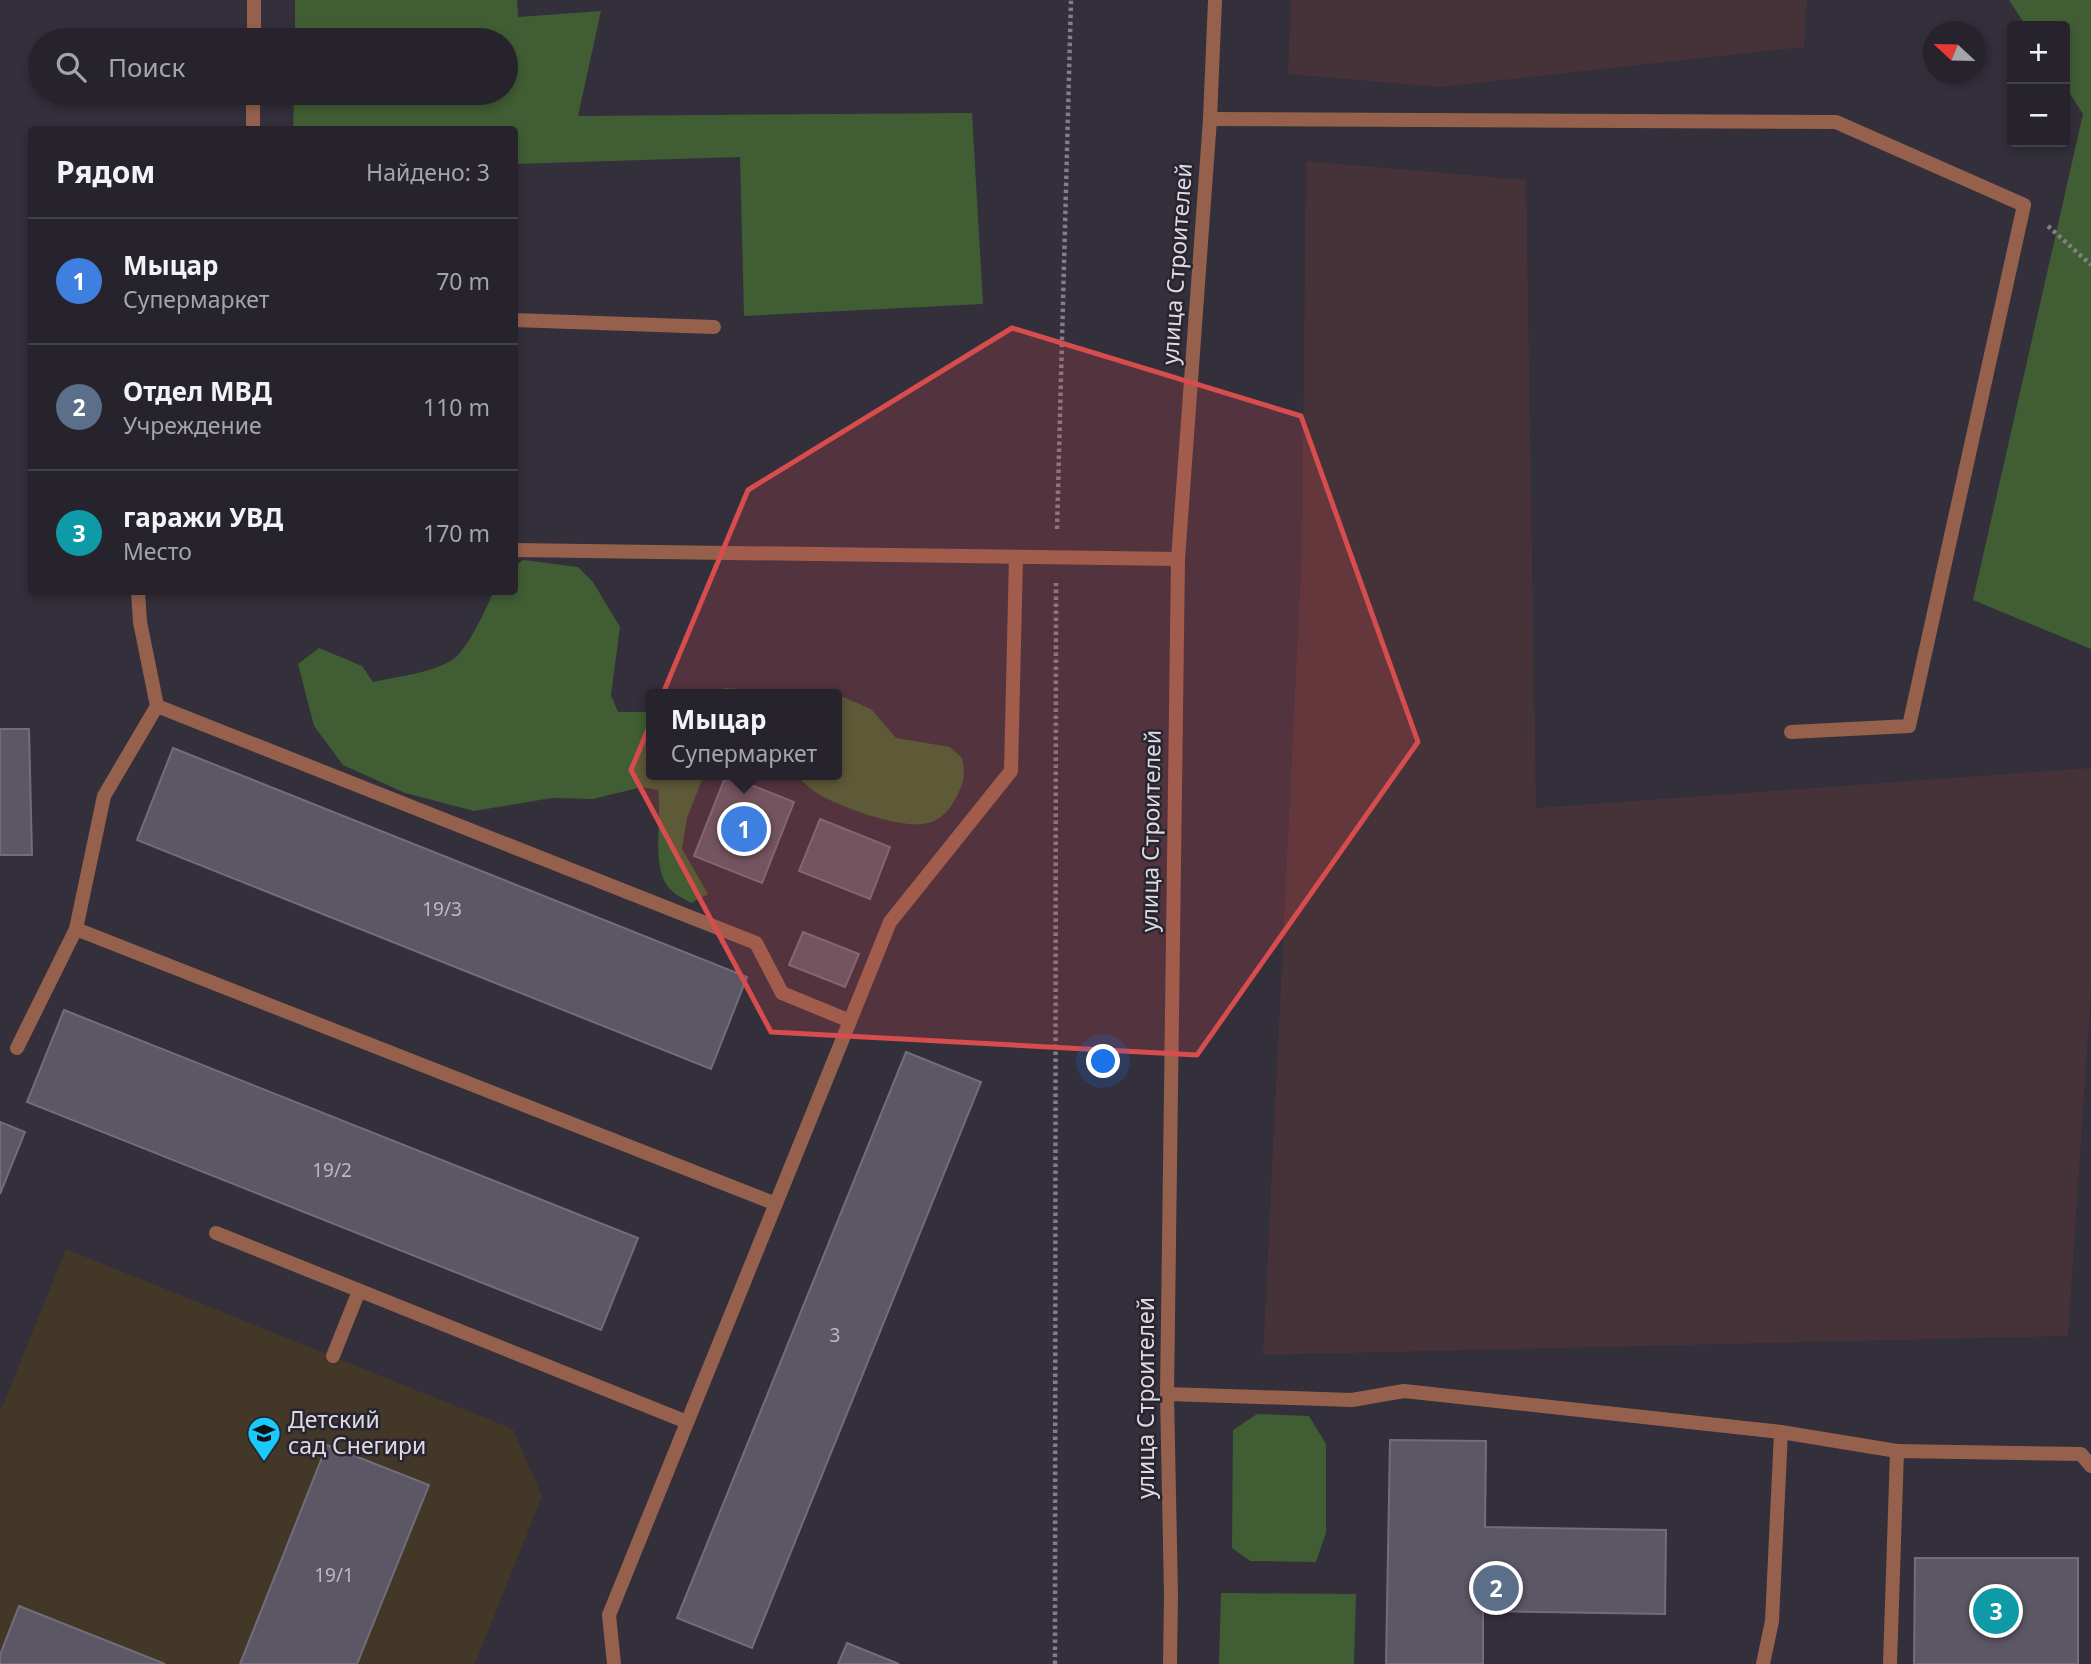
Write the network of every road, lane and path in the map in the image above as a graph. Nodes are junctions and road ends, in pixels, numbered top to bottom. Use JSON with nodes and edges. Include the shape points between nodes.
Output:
{"nodes":[{"id":1,"x":254,"y":0,"type":"edge"},
{"id":2,"x":1071,"y":0,"type":"edge"},
{"id":3,"x":1216,"y":0,"type":"edge"},
{"id":4,"x":254,"y":28,"type":"edge"},
{"id":5,"x":253,"y":105,"type":"edge"},
{"id":6,"x":1210,"y":119,"type":"junction"},
{"id":7,"x":253,"y":126,"type":"edge"},
{"id":8,"x":2024,"y":205,"type":"junction"},
{"id":9,"x":2091,"y":265,"type":"edge"},
{"id":10,"x":518,"y":320,"type":"edge"},
{"id":11,"x":714,"y":327,"type":"dead end"},
{"id":12,"x":518,"y":550,"type":"edge"},
{"id":13,"x":1016,"y":557,"type":"junction"},
{"id":14,"x":1056,"y":557,"type":"junction"},
{"id":15,"x":1178,"y":559,"type":"junction"},
{"id":16,"x":138,"y":595,"type":"edge"},
{"id":17,"x":157,"y":706,"type":"junction"},
{"id":18,"x":1791,"y":732,"type":"dead end"},
{"id":19,"x":76,"y":929,"type":"junction"},
{"id":20,"x":850,"y":1021,"type":"junction"},
{"id":21,"x":17,"y":1048,"type":"dead end"},
{"id":22,"x":776,"y":1204,"type":"junction"},
{"id":23,"x":216,"y":1234,"type":"dead end"},
{"id":24,"x":359,"y":1291,"type":"junction"},
{"id":25,"x":333,"y":1356,"type":"dead end"},
{"id":26,"x":1167,"y":1394,"type":"junction"},
{"id":27,"x":687,"y":1422,"type":"junction"},
{"id":28,"x":1781,"y":1432,"type":"junction"},
{"id":29,"x":1897,"y":1451,"type":"junction"},
{"id":30,"x":2091,"y":1466,"type":"edge"},
{"id":31,"x":614,"y":1664,"type":"edge"},
{"id":32,"x":1055,"y":1664,"type":"edge"},
{"id":33,"x":1170,"y":1664,"type":"edge"},
{"id":34,"x":1763,"y":1664,"type":"edge"},
{"id":35,"x":1890,"y":1664,"type":"edge"}],
"edges":[{"from":1,"to":4,"type":"street"},
{"from":2,"to":14,"type":"path"},
{"from":3,"to":6,"type":"street","name":"улица Строителей"},
{"from":5,"to":7,"type":"street"},
{"from":6,"to":8,"type":"street","via":[[1836,122]]},
{"from":6,"to":15,"type":"street","name":"улица Строителей"},
{"from":8,"to":9,"type":"path"},
{"from":8,"to":18,"type":"street","via":[[1909,726]]},
{"from":10,"to":11,"type":"street"},
{"from":12,"to":13,"type":"street"},
{"from":13,"to":14,"type":"street"},
{"from":13,"to":20,"type":"street","via":[[1011,771],[890,922]]},
{"from":14,"to":15,"type":"street"},
{"from":14,"to":32,"type":"path"},
{"from":15,"to":26,"type":"street","name":"улица Строителей"},
{"from":16,"to":17,"type":"street"},
{"from":17,"to":19,"type":"street","via":[[104,796]]},
{"from":17,"to":20,"type":"street","via":[[756,943],[782,993]]},
{"from":19,"to":21,"type":"street"},
{"from":19,"to":22,"type":"street"},
{"from":20,"to":22,"type":"street"},
{"from":22,"to":27,"type":"street"},
{"from":23,"to":24,"type":"street"},
{"from":24,"to":25,"type":"street"},
{"from":24,"to":27,"type":"street"},
{"from":26,"to":28,"type":"street","via":[[1352,1400],[1404,1391]]},
{"from":26,"to":33,"type":"street","name":"улица Строителей"},
{"from":27,"to":31,"type":"street","via":[[609,1615]]},
{"from":28,"to":29,"type":"street"},
{"from":28,"to":34,"type":"street","via":[[1772,1621]]},
{"from":29,"to":30,"type":"street","via":[[2081,1454]]},
{"from":29,"to":35,"type":"street"}]}
